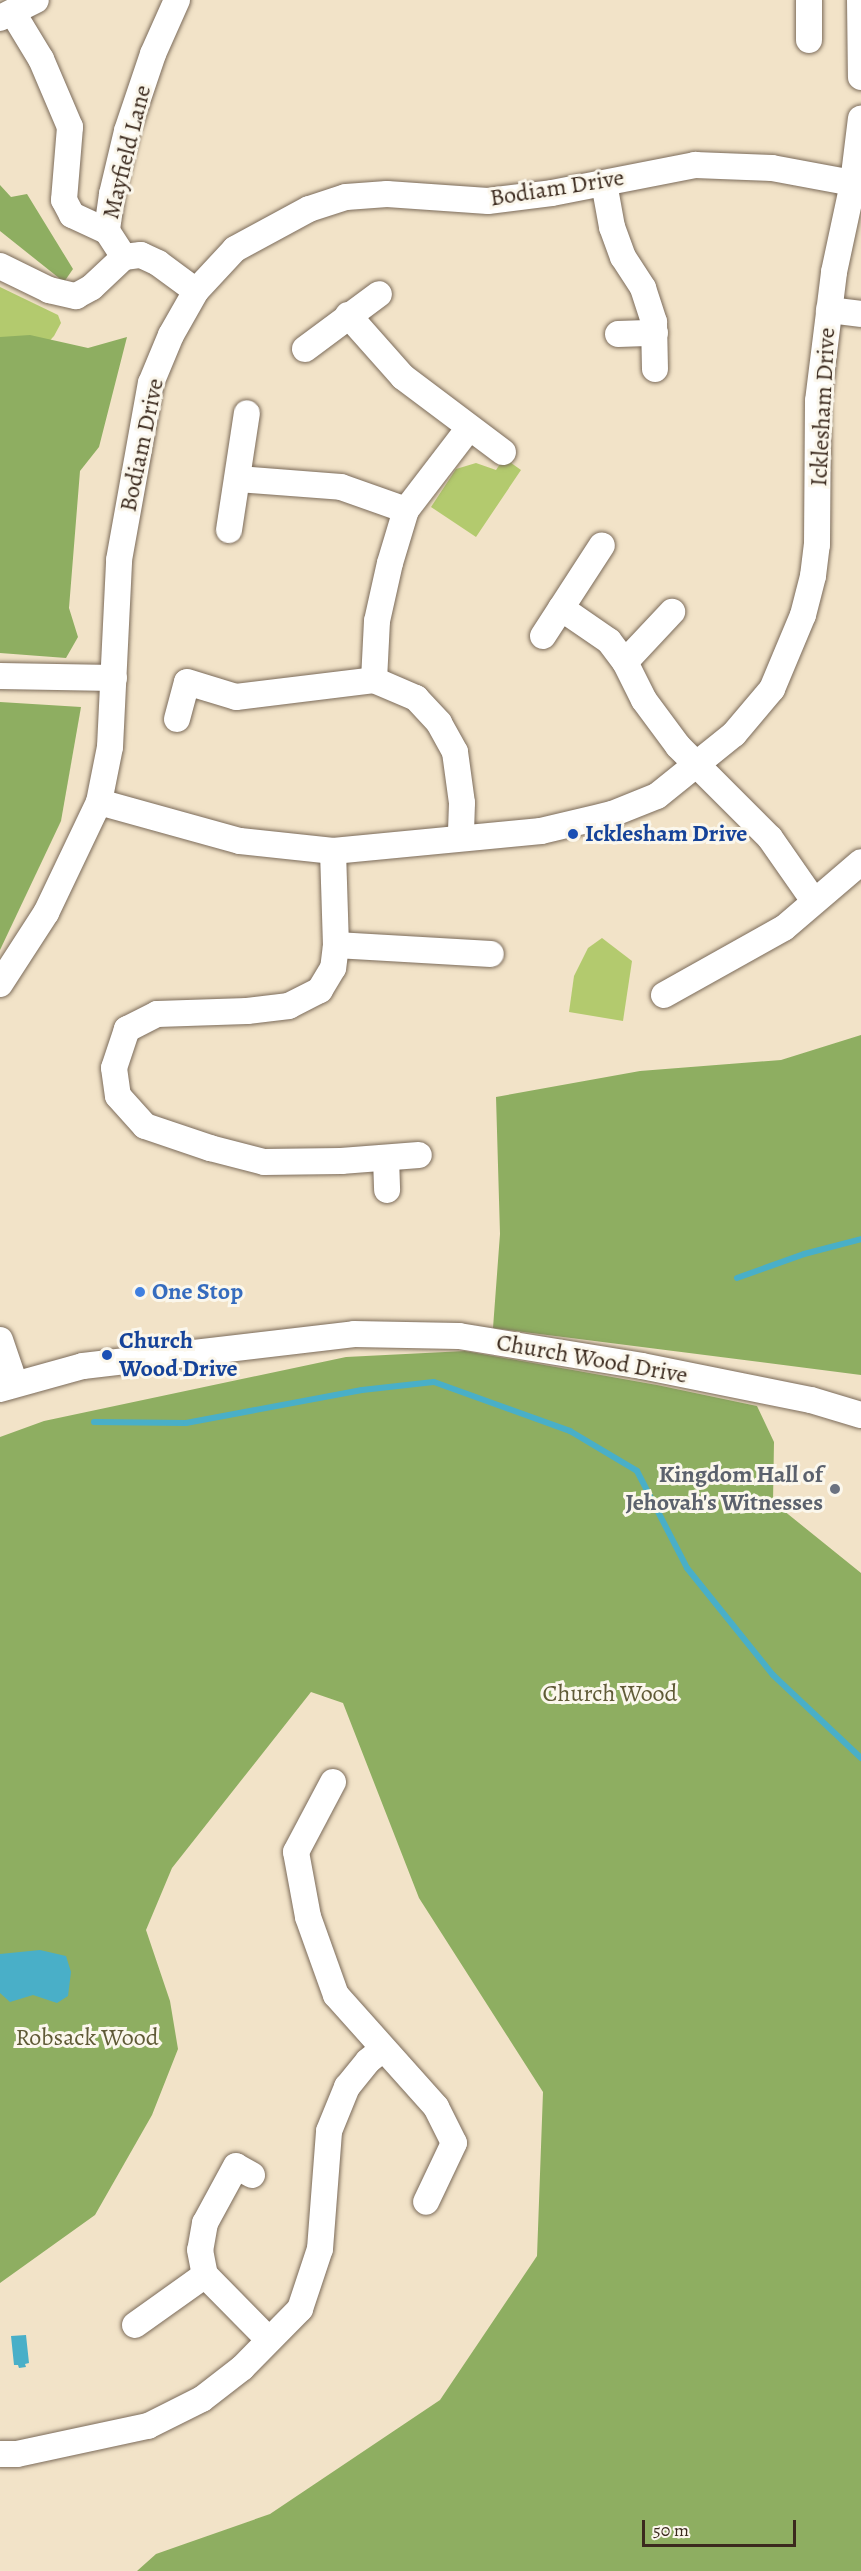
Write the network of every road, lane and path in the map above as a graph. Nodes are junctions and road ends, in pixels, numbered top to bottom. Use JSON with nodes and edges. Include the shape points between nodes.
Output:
{"nodes":[{"id":1,"x":36,"y":0,"type":"edge"},
{"id":2,"x":177,"y":0,"type":"edge"},
{"id":3,"x":809,"y":0,"type":"edge"},
{"id":4,"x":859,"y":0,"type":"edge"},
{"id":5,"x":6,"y":16,"type":"edge"},
{"id":6,"x":808,"y":40,"type":"dead end"},
{"id":7,"x":861,"y":77,"type":"edge"},
{"id":8,"x":861,"y":118,"type":"edge"},
{"id":9,"x":604,"y":183,"type":"junction"},
{"id":10,"x":853,"y":183,"type":"junction"},
{"id":11,"x":106,"y":231,"type":"junction"},
{"id":12,"x":124,"y":257,"type":"junction"},
{"id":13,"x":0,"y":266,"type":"edge"},
{"id":14,"x":196,"y":291,"type":"junction"},
{"id":15,"x":379,"y":294,"type":"dead end"},
{"id":16,"x":829,"y":310,"type":"junction"},
{"id":17,"x":861,"y":314,"type":"edge"},
{"id":18,"x":348,"y":315,"type":"junction"},
{"id":19,"x":655,"y":333,"type":"junction"},
{"id":20,"x":618,"y":334,"type":"dead end"},
{"id":21,"x":305,"y":349,"type":"dead end"},
{"id":22,"x":655,"y":369,"type":"dead end"},
{"id":23,"x":247,"y":413,"type":"dead end"},
{"id":24,"x":469,"y":428,"type":"junction"},
{"id":25,"x":503,"y":452,"type":"dead end"},
{"id":26,"x":238,"y":479,"type":"junction"},
{"id":27,"x":406,"y":510,"type":"junction"},
{"id":28,"x":229,"y":530,"type":"dead end"},
{"id":29,"x":602,"y":545,"type":"dead end"},
{"id":30,"x":561,"y":608,"type":"junction"},
{"id":31,"x":672,"y":612,"type":"dead end"},
{"id":32,"x":543,"y":636,"type":"dead end"},
{"id":33,"x":624,"y":662,"type":"junction"},
{"id":34,"x":0,"y":676,"type":"edge"},
{"id":35,"x":114,"y":678,"type":"junction"},
{"id":36,"x":374,"y":680,"type":"junction"},
{"id":37,"x":177,"y":719,"type":"dead end"},
{"id":38,"x":697,"y":764,"type":"junction"},
{"id":39,"x":99,"y":802,"type":"junction"},
{"id":40,"x":461,"y":838,"type":"junction"},
{"id":41,"x":333,"y":851,"type":"junction"},
{"id":42,"x":861,"y":862,"type":"edge"},
{"id":43,"x":814,"y":902,"type":"junction"},
{"id":44,"x":336,"y":945,"type":"junction"},
{"id":45,"x":491,"y":954,"type":"dead end"},
{"id":46,"x":0,"y":984,"type":"edge"},
{"id":47,"x":664,"y":995,"type":"dead end"},
{"id":48,"x":419,"y":1155,"type":"dead end"},
{"id":49,"x":386,"y":1158,"type":"junction"},
{"id":50,"x":387,"y":1190,"type":"dead end"},
{"id":51,"x":0,"y":1340,"type":"edge"},
{"id":52,"x":8,"y":1386,"type":"edge"},
{"id":53,"x":861,"y":1415,"type":"edge"},
{"id":54,"x":333,"y":1782,"type":"dead end"},
{"id":55,"x":383,"y":2049,"type":"junction"},
{"id":56,"x":252,"y":2175,"type":"dead end"},
{"id":57,"x":426,"y":2202,"type":"dead end"},
{"id":58,"x":205,"y":2275,"type":"junction"},
{"id":59,"x":135,"y":2325,"type":"dead end"},
{"id":60,"x":269,"y":2340,"type":"junction"},
{"id":61,"x":0,"y":2454,"type":"edge"}],
"edges":[{"from":1,"to":5,"type":"street"},
{"from":2,"to":11,"type":"street","name":"Mayfield Lane","via":[[153,54],[127,131]]},
{"from":3,"to":6,"type":"street"},
{"from":4,"to":7,"type":"street"},
{"from":5,"to":11,"type":"street","via":[[40,59],[70,127],[64,200],[72,215]]},
{"from":8,"to":10,"type":"street","name":"Icklesham Drive"},
{"from":9,"to":10,"type":"street","name":"Bodiam Drive","via":[[695,165],[772,168]]},
{"from":9,"to":14,"type":"street","name":"Bodiam Drive","via":[[488,201],[387,194],[346,197],[309,208],[235,249]]},
{"from":9,"to":19,"type":"street","via":[[612,227],[623,256],[643,288]]},
{"from":10,"to":16,"type":"street","name":"Icklesham Drive"},
{"from":11,"to":12,"type":"street","name":"Mayfield Lane"},
{"from":12,"to":13,"type":"street","via":[[92,287],[76,296],[49,290]]},
{"from":12,"to":14,"type":"street","name":"Mayfield Lane","via":[[141,255],[158,263]]},
{"from":14,"to":35,"type":"street","name":"Bodiam Drive","via":[[151,382],[119,560]]},
{"from":15,"to":18,"type":"street"},
{"from":16,"to":17,"type":"street"},
{"from":16,"to":38,"type":"street","name":"Icklesham Drive","via":[[818,401],[817,545],[803,615],[772,689],[734,734]]},
{"from":18,"to":21,"type":"street"},
{"from":18,"to":24,"type":"street","via":[[403,377]]},
{"from":19,"to":20,"type":"street"},
{"from":19,"to":22,"type":"street"},
{"from":23,"to":26,"type":"street"},
{"from":24,"to":25,"type":"street"},
{"from":24,"to":27,"type":"street"},
{"from":26,"to":27,"type":"street","via":[[341,487]]},
{"from":26,"to":28,"type":"street"},
{"from":27,"to":36,"type":"street","via":[[377,621]]},
{"from":29,"to":30,"type":"street"},
{"from":30,"to":32,"type":"street"},
{"from":30,"to":33,"type":"street","via":[[609,641]]},
{"from":31,"to":33,"type":"street"},
{"from":33,"to":38,"type":"street","via":[[644,700],[678,746]]},
{"from":34,"to":35,"type":"street"},
{"from":35,"to":39,"type":"street","name":"Bodiam Drive","via":[[110,747]]},
{"from":36,"to":37,"type":"street","via":[[236,697],[179,679]]},
{"from":36,"to":40,"type":"street","via":[[416,698],[439,723],[455,752],[462,802]]},
{"from":38,"to":40,"type":"street","name":"Icklesham Drive","via":[[657,796],[612,814],[541,831]]},
{"from":38,"to":43,"type":"street","via":[[770,838]]},
{"from":39,"to":41,"type":"street","name":"Icklesham Drive","via":[[240,841]]},
{"from":39,"to":46,"type":"street","name":"Bodiam Drive","via":[[46,913]]},
{"from":40,"to":41,"type":"street","name":"Icklesham Drive"},
{"from":41,"to":44,"type":"street"},
{"from":42,"to":43,"type":"street"},
{"from":43,"to":47,"type":"street","via":[[784,927]]},
{"from":44,"to":45,"type":"street"},
{"from":44,"to":49,"type":"street","via":[[333,968],[320,990],[289,1006],[157,1014],[127,1029],[114,1068],[118,1096],[145,1126],[264,1162]]},
{"from":48,"to":49,"type":"street"},
{"from":49,"to":50,"type":"street"},
{"from":51,"to":52,"type":"street"},
{"from":52,"to":53,"type":"street","name":"Church Wood Drive","via":[[84,1366],[354,1334],[459,1336],[642,1366],[811,1400]]},
{"from":54,"to":55,"type":"street","via":[[296,1852],[298,1918],[336,1995]]},
{"from":55,"to":57,"type":"street","via":[[436,2107],[454,2143],[447,2185]]},
{"from":55,"to":60,"type":"street","via":[[347,2087],[329,2131],[320,2249],[300,2309]]},
{"from":56,"to":58,"type":"street","via":[[236,2166],[205,2223],[200,2250]]},
{"from":58,"to":59,"type":"street"},
{"from":58,"to":60,"type":"street"},
{"from":60,"to":61,"type":"street","via":[[242,2368],[202,2399],[148,2426],[17,2454]]}]}
